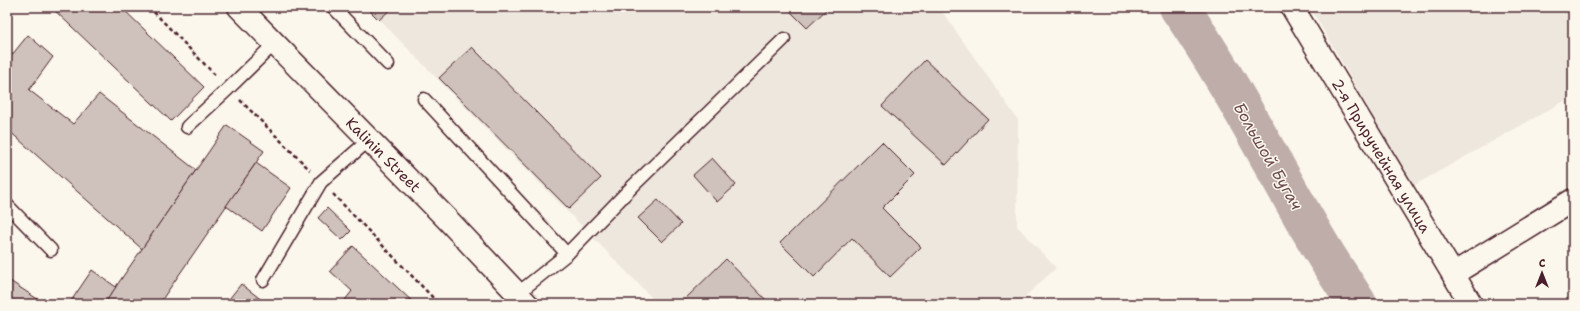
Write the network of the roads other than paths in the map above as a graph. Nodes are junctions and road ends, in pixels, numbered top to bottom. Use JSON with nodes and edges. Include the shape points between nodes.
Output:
{"nodes":[{"id":1,"x":239,"y":7,"type":"edge"},
{"id":2,"x":333,"y":7,"type":"edge"},
{"id":3,"x":1292,"y":7,"type":"edge"},
{"id":4,"x":784,"y":39,"type":"dead end"},
{"id":5,"x":274,"y":44,"type":"junction"},
{"id":6,"x":388,"y":64,"type":"dead end"},
{"id":7,"x":424,"y":99,"type":"dead end"},
{"id":8,"x":187,"y":127,"type":"dead end"},
{"id":9,"x":368,"y":140,"type":"junction"},
{"id":10,"x":1573,"y":200,"type":"edge"},
{"id":11,"x":7,"y":206,"type":"edge"},
{"id":12,"x":52,"y":250,"type":"dead end"},
{"id":13,"x":566,"y":254,"type":"junction"},
{"id":14,"x":1453,"y":274,"type":"junction"},
{"id":15,"x":263,"y":280,"type":"dead end"},
{"id":16,"x":522,"y":299,"type":"edge"},
{"id":17,"x":1471,"y":304,"type":"edge"}],
"edges":[{"from":1,"to":5,"type":"street","name":"Kalinin Street"},
{"from":2,"to":6,"type":"lane"},
{"from":3,"to":14,"type":"street","name":"2-я Приручейная улица"},
{"from":4,"to":13,"type":"lane"},
{"from":5,"to":8,"type":"lane"},
{"from":5,"to":9,"type":"street","name":"Kalinin Street"},
{"from":7,"to":13,"type":"lane"},
{"from":9,"to":15,"type":"lane","via":[[321,182]]},
{"from":9,"to":16,"type":"street","name":"Kalinin Street"},
{"from":10,"to":14,"type":"street"},
{"from":11,"to":12,"type":"lane"},
{"from":13,"to":16,"type":"lane"},
{"from":14,"to":17,"type":"street","name":"2-я Приручейная улица"}]}
